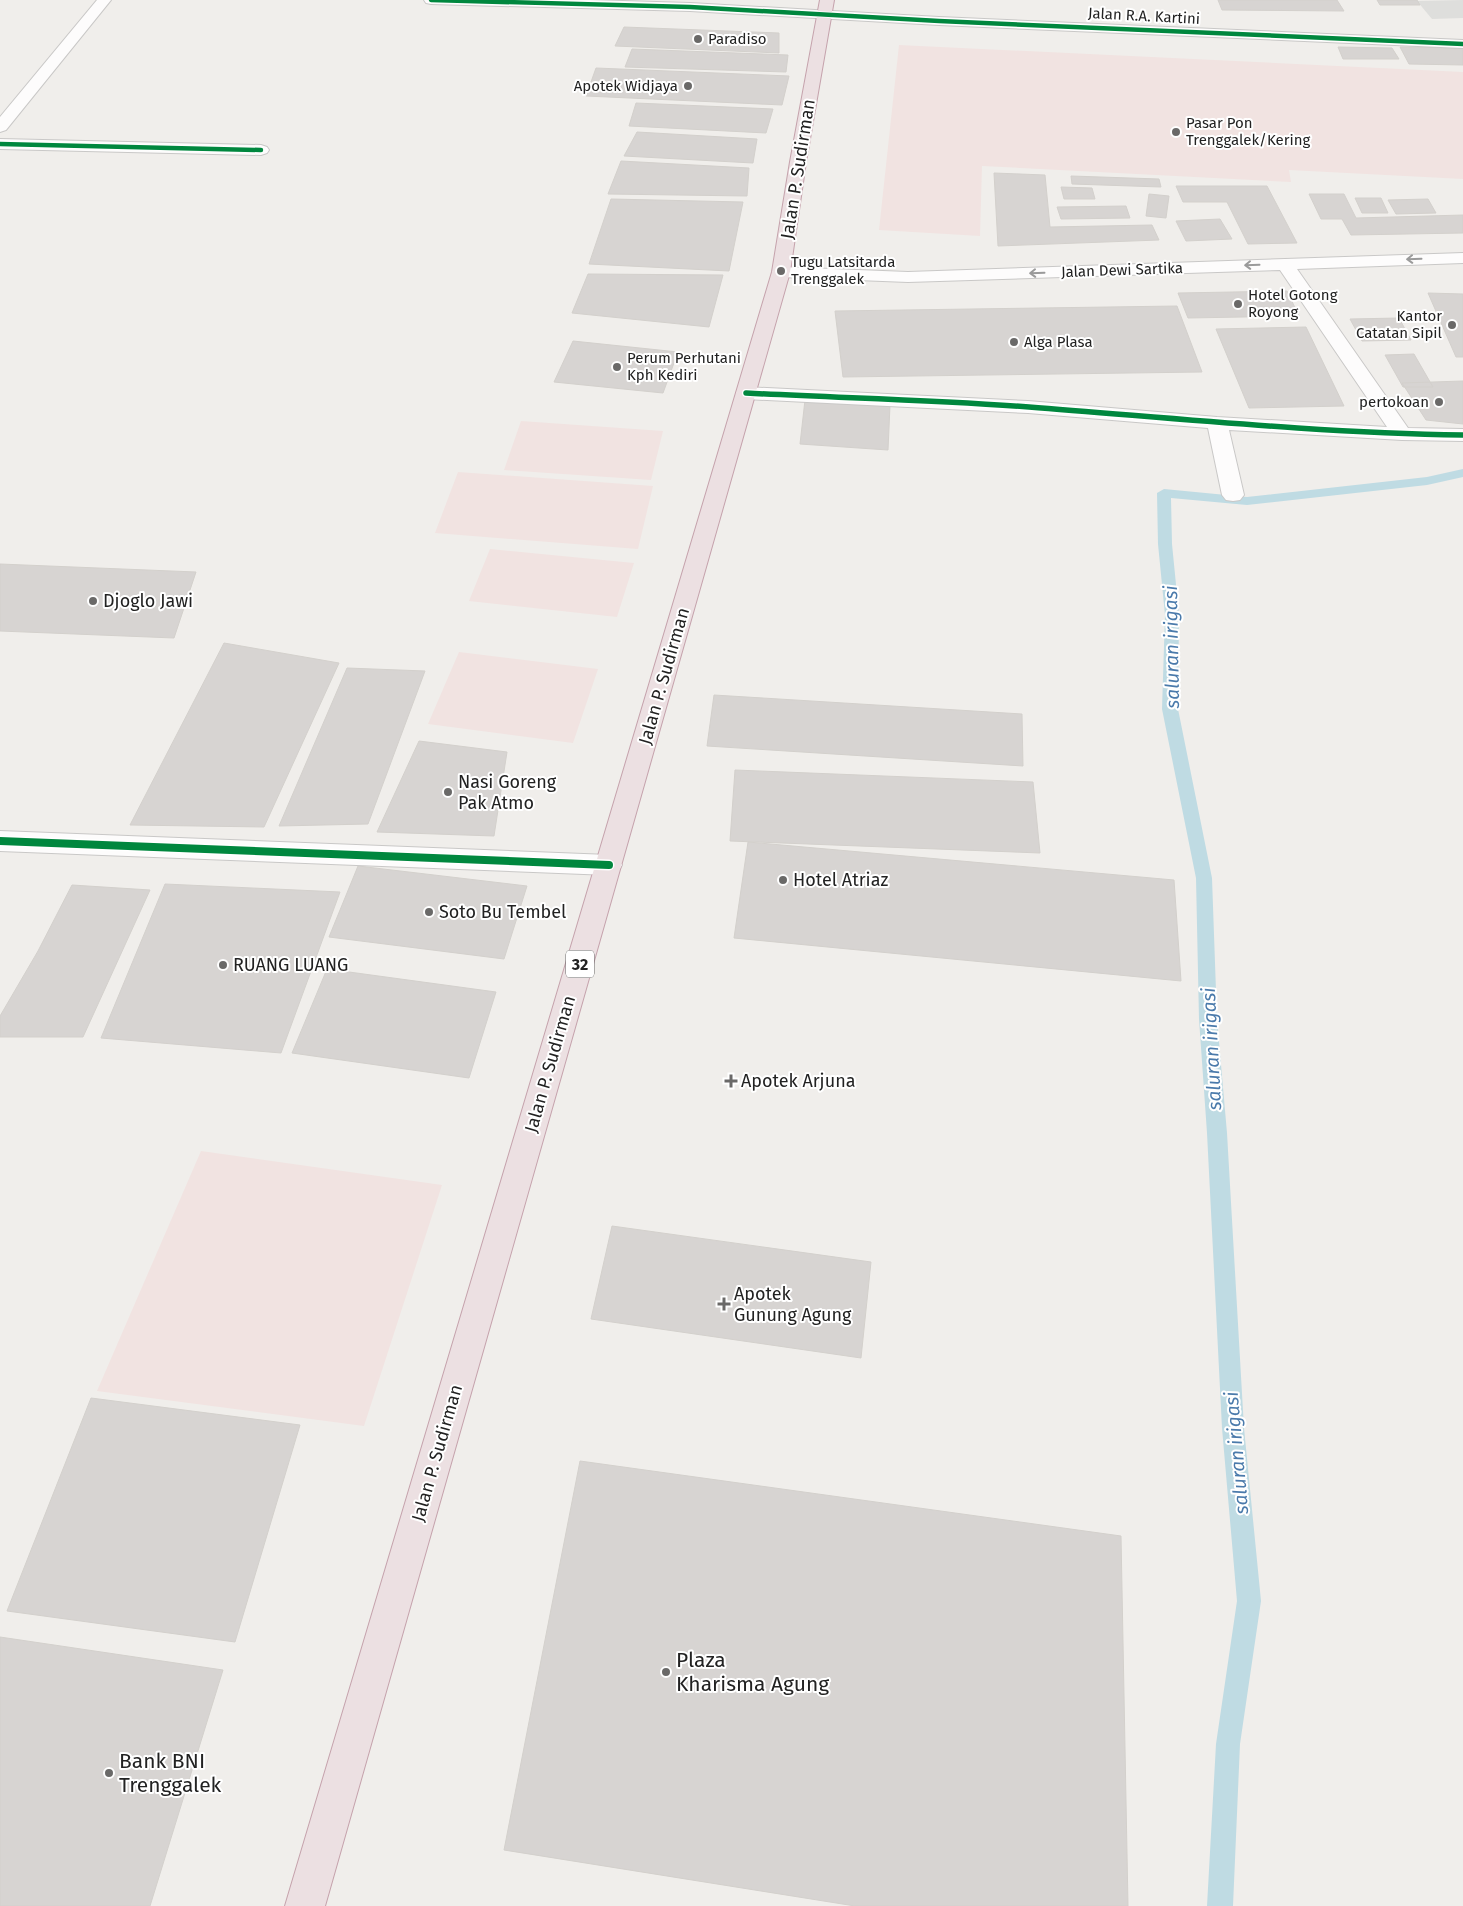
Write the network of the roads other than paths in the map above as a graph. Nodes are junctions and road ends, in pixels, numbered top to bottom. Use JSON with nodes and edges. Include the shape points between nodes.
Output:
{"nodes":[{"id":1,"x":104,"y":0,"type":"edge"},
{"id":2,"x":431,"y":0,"type":"edge"},
{"id":3,"x":826,"y":7,"type":"edge"},
{"id":4,"x":1463,"y":44,"type":"edge"},
{"id":5,"x":8,"y":96,"type":"dead end"},
{"id":6,"x":26,"y":96,"type":"junction"},
{"id":7,"x":0,"y":127,"type":"edge"},
{"id":8,"x":0,"y":144,"type":"edge"},
{"id":9,"x":261,"y":150,"type":"dead end"},
{"id":10,"x":1463,"y":258,"type":"edge"},
{"id":11,"x":1285,"y":264,"type":"junction"},
{"id":12,"x":781,"y":272,"type":"junction"},
{"id":13,"x":746,"y":393,"type":"junction"},
{"id":14,"x":1216,"y":423,"type":"junction"},
{"id":15,"x":1402,"y":434,"type":"junction"},
{"id":16,"x":1463,"y":435,"type":"edge"},
{"id":17,"x":1233,"y":495,"type":"dead end"},
{"id":18,"x":0,"y":841,"type":"edge"},
{"id":19,"x":609,"y":865,"type":"junction"},
{"id":20,"x":305,"y":1906,"type":"edge"}],
"edges":[{"from":1,"to":6,"type":"street"},
{"from":2,"to":3,"type":"street","name":"Jalan R.A. Kartini"},
{"from":3,"to":4,"type":"street","name":"Jalan R.A. Kartini"},
{"from":3,"to":12,"type":"highway","name":"Jalan P. Sudirman","number":"32"},
{"from":5,"to":6,"type":"street"},
{"from":6,"to":7,"type":"street"},
{"from":8,"to":9,"type":"street"},
{"from":10,"to":11,"type":"street","name":"Jalan Dewi Sartika","one_way":true},
{"from":11,"to":12,"type":"street","name":"Jalan Dewi Sartika","one_way":true,"via":[[908,278]]},
{"from":11,"to":15,"type":"street"},
{"from":12,"to":13,"type":"highway","name":"Jalan P. Sudirman","number":"32"},
{"from":13,"to":14,"type":"street","via":[[1028,407]]},
{"from":13,"to":19,"type":"highway","name":"Jalan P. Sudirman","number":"32"},
{"from":14,"to":15,"type":"street"},
{"from":14,"to":17,"type":"street"},
{"from":15,"to":16,"type":"street"},
{"from":18,"to":19,"type":"street"},
{"from":19,"to":20,"type":"highway","name":"Jalan P. Sudirman","number":"32"}]}
